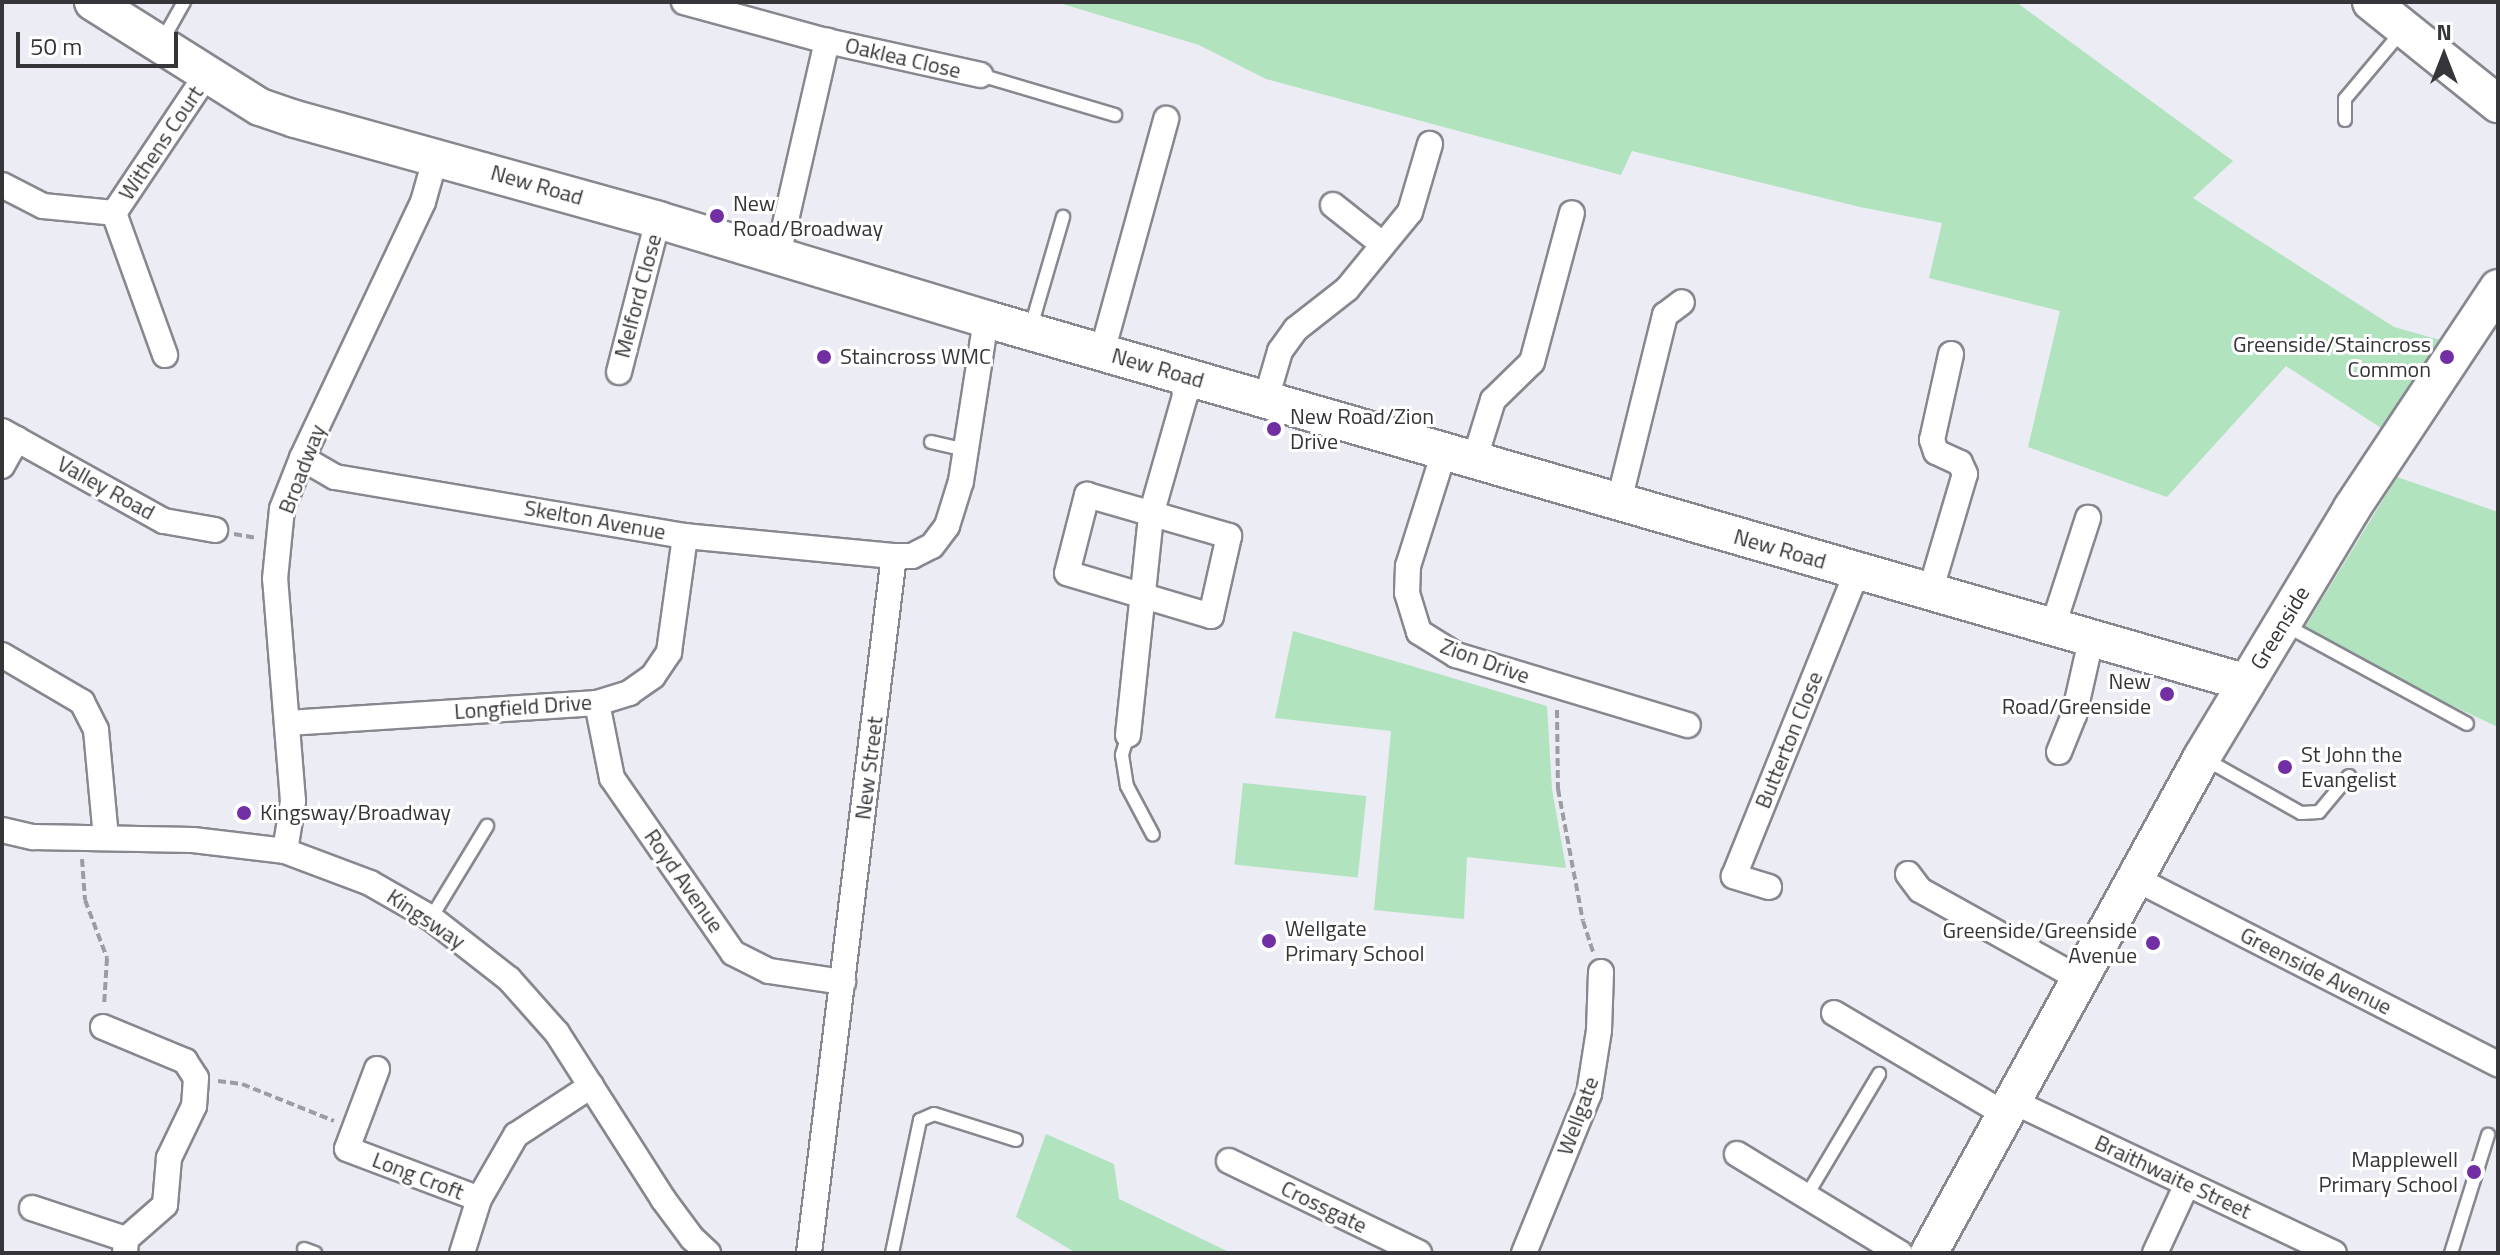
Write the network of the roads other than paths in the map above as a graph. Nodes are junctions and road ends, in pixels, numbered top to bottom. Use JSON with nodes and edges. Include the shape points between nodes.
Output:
{"nodes":[{"id":1,"x":93,"y":2,"type":"edge"},
{"id":2,"x":184,"y":2,"type":"edge"},
{"id":3,"x":684,"y":2,"type":"edge"},
{"id":4,"x":2386,"y":11,"type":"edge"},
{"id":5,"x":827,"y":41,"type":"junction"},
{"id":6,"x":160,"y":44,"type":"junction"},
{"id":7,"x":207,"y":74,"type":"junction"},
{"id":8,"x":980,"y":75,"type":"joint"},
{"id":9,"x":2498,"y":104,"type":"edge"},
{"id":10,"x":1115,"y":115,"type":"dead end"},
{"id":11,"x":1166,"y":119,"type":"dead end"},
{"id":12,"x":2345,"y":120,"type":"dead end"},
{"id":13,"x":1430,"y":144,"type":"dead end"},
{"id":14,"x":436,"y":156,"type":"junction"},
{"id":15,"x":2,"y":185,"type":"edge"},
{"id":16,"x":1333,"y":205,"type":"dead end"},
{"id":17,"x":114,"y":213,"type":"junction"},
{"id":18,"x":1572,"y":213,"type":"dead end"},
{"id":19,"x":1063,"y":217,"type":"dead end"},
{"id":20,"x":658,"y":220,"type":"junction"},
{"id":21,"x":1382,"y":244,"type":"junction"},
{"id":22,"x":778,"y":255,"type":"junction"},
{"id":23,"x":2498,"y":288,"type":"edge"},
{"id":24,"x":1682,"y":302,"type":"dead end"},
{"id":25,"x":986,"y":319,"type":"junction"},
{"id":26,"x":1030,"y":332,"type":"junction"},
{"id":27,"x":1102,"y":352,"type":"junction"},
{"id":28,"x":1951,"y":354,"type":"dead end"},
{"id":29,"x":165,"y":355,"type":"dead end"},
{"id":30,"x":619,"y":372,"type":"dead end"},
{"id":31,"x":1183,"y":376,"type":"junction"},
{"id":32,"x":1266,"y":399,"type":"junction"},
{"id":33,"x":10,"y":435,"type":"edge"},
{"id":34,"x":931,"y":442,"type":"dead end"},
{"id":35,"x":966,"y":450,"type":"junction"},
{"id":36,"x":1459,"y":457,"type":"junction"},
{"id":37,"x":302,"y":458,"type":"junction"},
{"id":38,"x":2,"y":466,"type":"edge"},
{"id":39,"x":1619,"y":501,"type":"junction"},
{"id":40,"x":1151,"y":515,"type":"junction"},
{"id":41,"x":2088,"y":518,"type":"dead end"},
{"id":42,"x":215,"y":530,"type":"road end"},
{"id":43,"x":685,"y":536,"type":"junction"},
{"id":44,"x":894,"y":556,"type":"junction"},
{"id":45,"x":1857,"y":571,"type":"junction"},
{"id":46,"x":1930,"y":592,"type":"junction"},
{"id":47,"x":1144,"y":598,"type":"junction"},
{"id":48,"x":2282,"y":623,"type":"junction"},
{"id":49,"x":2052,"y":629,"type":"junction"},
{"id":50,"x":2091,"y":640,"type":"junction"},
{"id":51,"x":2,"y":655,"type":"edge"},
{"id":52,"x":2247,"y":683,"type":"junction"},
{"id":53,"x":597,"y":703,"type":"junction"},
{"id":54,"x":288,"y":723,"type":"junction"},
{"id":55,"x":2467,"y":724,"type":"dead end"},
{"id":56,"x":1688,"y":725,"type":"dead end"},
{"id":57,"x":1128,"y":735,"type":"joint"},
{"id":58,"x":2059,"y":752,"type":"dead end"},
{"id":59,"x":2202,"y":757,"type":"junction"},
{"id":60,"x":2349,"y":776,"type":"dead end"},
{"id":61,"x":487,"y":826,"type":"dead end"},
{"id":62,"x":2,"y":830,"type":"edge"},
{"id":63,"x":1153,"y":835,"type":"dead end"},
{"id":64,"x":106,"y":837,"type":"junction"},
{"id":65,"x":285,"y":851,"type":"junction"},
{"id":66,"x":1908,"y":874,"type":"dead end"},
{"id":67,"x":2134,"y":878,"type":"junction"},
{"id":68,"x":1769,"y":887,"type":"dead end"},
{"id":69,"x":431,"y":918,"type":"junction"},
{"id":70,"x":1601,"y":972,"type":"road end"},
{"id":71,"x":2080,"y":979,"type":"junction"},
{"id":72,"x":843,"y":982,"type":"junction"},
{"id":73,"x":1834,"y":1013,"type":"dead end"},
{"id":74,"x":103,"y":1027,"type":"road end"},
{"id":75,"x":2498,"y":1064,"type":"edge"},
{"id":76,"x":377,"y":1069,"type":"dead end"},
{"id":77,"x":1879,"y":1074,"type":"dead end"},
{"id":78,"x":591,"y":1086,"type":"junction"},
{"id":79,"x":2009,"y":1107,"type":"junction"},
{"id":80,"x":2488,"y":1135,"type":"dead end"},
{"id":81,"x":1016,"y":1140,"type":"dead end"},
{"id":82,"x":1737,"y":1154,"type":"dead end"},
{"id":83,"x":1229,"y":1161,"type":"dead end"},
{"id":84,"x":2187,"y":1184,"type":"junction"},
{"id":85,"x":1807,"y":1195,"type":"junction"},
{"id":86,"x":479,"y":1199,"type":"junction"},
{"id":87,"x":32,"y":1208,"type":"dead end"},
{"id":88,"x":125,"y":1246,"type":"edge"},
{"id":89,"x":2330,"y":1252,"type":"edge"},
{"id":90,"x":462,"y":1253,"type":"edge"},
{"id":91,"x":708,"y":1253,"type":"edge"},
{"id":92,"x":809,"y":1253,"type":"edge"},
{"id":93,"x":892,"y":1253,"type":"edge"},
{"id":94,"x":1419,"y":1253,"type":"edge"},
{"id":95,"x":1524,"y":1253,"type":"edge"},
{"id":96,"x":1900,"y":1253,"type":"edge"},
{"id":97,"x":1929,"y":1253,"type":"edge"},
{"id":98,"x":2155,"y":1253,"type":"edge"},
{"id":99,"x":2451,"y":1253,"type":"edge"}],
"edges":[{"from":1,"to":6,"type":"street","name":"New Road"},
{"from":2,"to":6,"type":"lane"},
{"from":3,"to":5,"type":"street","name":"Oaklea Close"},
{"from":4,"to":9,"type":"street"},
{"from":4,"to":12,"type":"lane","via":[[2345,99]]},
{"from":5,"to":8,"type":"street","name":"Oaklea Close"},
{"from":5,"to":22,"type":"street"},
{"from":6,"to":7,"type":"street","name":"New Road"},
{"from":7,"to":14,"type":"street","name":"New Road","via":[[271,111]]},
{"from":7,"to":17,"type":"street","name":"Withens Court"},
{"from":8,"to":10,"type":"lane"},
{"from":11,"to":27,"type":"street"},
{"from":13,"to":21,"type":"street","via":[[1410,212]]},
{"from":14,"to":20,"type":"street","name":"New Road"},
{"from":14,"to":37,"type":"street","name":"Broadway","via":[[423,202]]},
{"from":15,"to":17,"type":"street","name":"Withens Court","via":[[43,206]]},
{"from":16,"to":21,"type":"street"},
{"from":17,"to":29,"type":"street","name":"Withens Court"},
{"from":18,"to":36,"type":"street","name":"Zion Drive","via":[[1532,362],[1493,400]]},
{"from":19,"to":26,"type":"lane"},
{"from":20,"to":22,"type":"street","name":"New Road"},
{"from":20,"to":30,"type":"street","name":"Melford Close"},
{"from":21,"to":32,"type":"street","via":[[1347,289],[1288,340]]},
{"from":22,"to":25,"type":"street","name":"New Road"},
{"from":23,"to":48,"type":"street","name":"Greenside"},
{"from":24,"to":39,"type":"street","via":[[1665,315]]},
{"from":25,"to":26,"type":"street","name":"New Road"},
{"from":25,"to":35,"type":"street"},
{"from":26,"to":27,"type":"street","name":"New Road"},
{"from":27,"to":31,"type":"street","name":"New Road"},
{"from":28,"to":46,"type":"street","via":[[1932,440],[1936,452],[1960,463],[1965,474]]},
{"from":31,"to":32,"type":"street","name":"New Road"},
{"from":31,"to":40,"type":"street","via":[[1185,396]]},
{"from":32,"to":36,"type":"street","name":"New Road"},
{"from":33,"to":38,"type":"street"},
{"from":33,"to":42,"type":"street","name":"Valley Road","via":[[164,521]]},
{"from":34,"to":35,"type":"lane"},
{"from":35,"to":44,"type":"street","via":[[947,526],[932,546],[912,556]]},
{"from":36,"to":39,"type":"street","name":"New Road"},
{"from":36,"to":56,"type":"street","name":"Zion Drive","via":[[1408,566],[1407,593],[1419,632],[1456,655]]},
{"from":37,"to":43,"type":"street","name":"Skelton Avenue","via":[[335,477]]},
{"from":37,"to":54,"type":"street","name":"Broadway","via":[[282,509],[275,579]]},
{"from":39,"to":45,"type":"street","name":"New Road"},
{"from":40,"to":47,"type":"street"},
{"from":40,"to":47,"type":"street","via":[[1087,495],[1067,573]]},
{"from":40,"to":47,"type":"street","via":[[1229,536],[1211,616]]},
{"from":41,"to":49,"type":"street"},
{"from":43,"to":44,"type":"street","name":"Skelton Avenue"},
{"from":43,"to":53,"type":"street","name":"Longfield Drive","via":[[669,652],[653,676],[629,693]]},
{"from":44,"to":72,"type":"street","name":"New Street"},
{"from":45,"to":46,"type":"street","name":"New Road"},
{"from":45,"to":68,"type":"street","name":"Butterton Close","via":[[1734,876]]},
{"from":46,"to":49,"type":"street","name":"New Road"},
{"from":47,"to":57,"type":"street"},
{"from":48,"to":52,"type":"street","name":"Greenside"},
{"from":48,"to":55,"type":"lane"},
{"from":49,"to":50,"type":"street","name":"New Road"},
{"from":50,"to":52,"type":"street","name":"New Road"},
{"from":50,"to":58,"type":"street","via":[[2074,715]]},
{"from":51,"to":64,"type":"street","via":[[82,702],[96,730]]},
{"from":52,"to":59,"type":"street","name":"Greenside"},
{"from":53,"to":54,"type":"street","name":"Longfield Drive"},
{"from":53,"to":72,"type":"street","name":"Royd Avenue","via":[[612,778],[733,953],[769,971]]},
{"from":54,"to":65,"type":"street","name":"Broadway","via":[[293,801]]},
{"from":57,"to":63,"type":"lane","via":[[1122,755],[1127,786]]},
{"from":59,"to":60,"type":"lane","via":[[2301,813],[2319,812]]},
{"from":59,"to":67,"type":"street","name":"Greenside"},
{"from":61,"to":69,"type":"lane"},
{"from":62,"to":64,"type":"street","name":"Kingsway","via":[[33,837]]},
{"from":64,"to":65,"type":"street","name":"Kingsway"},
{"from":65,"to":69,"type":"street","name":"Kingsway","via":[[370,883]]},
{"from":66,"to":71,"type":"street","via":[[1920,890]]},
{"from":67,"to":71,"type":"street","name":"Greenside"},
{"from":67,"to":75,"type":"street","name":"Greenside Avenue"},
{"from":69,"to":78,"type":"street","name":"Kingsway","via":[[509,979],[557,1033]]},
{"from":70,"to":95,"type":"street","name":"Wellgate","via":[[1589,1094]]},
{"from":71,"to":79,"type":"street","name":"Greenside"},
{"from":72,"to":92,"type":"street","name":"New Street"},
{"from":73,"to":79,"type":"street"},
{"from":74,"to":88,"type":"street","via":[[185,1061],[196,1078],[194,1106],[169,1158],[165,1205]]},
{"from":76,"to":86,"type":"street","name":"Long Croft","via":[[347,1149]]},
{"from":77,"to":85,"type":"lane"},
{"from":78,"to":86,"type":"street","name":"Long Croft","via":[[516,1135]]},
{"from":78,"to":91,"type":"street","name":"Kingsway","via":[[663,1199]]},
{"from":79,"to":84,"type":"street","name":"Braithwaite Street"},
{"from":79,"to":97,"type":"street","name":"Greenside"},
{"from":80,"to":99,"type":"lane"},
{"from":81,"to":93,"type":"lane","via":[[934,1114],[920,1120]]},
{"from":82,"to":85,"type":"street"},
{"from":83,"to":94,"type":"street","name":"Crossgate"},
{"from":84,"to":89,"type":"street","name":"Braithwaite Street"},
{"from":84,"to":98,"type":"street"},
{"from":85,"to":96,"type":"street"},
{"from":86,"to":90,"type":"street","name":"Long Croft"},
{"from":87,"to":88,"type":"street"}]}
